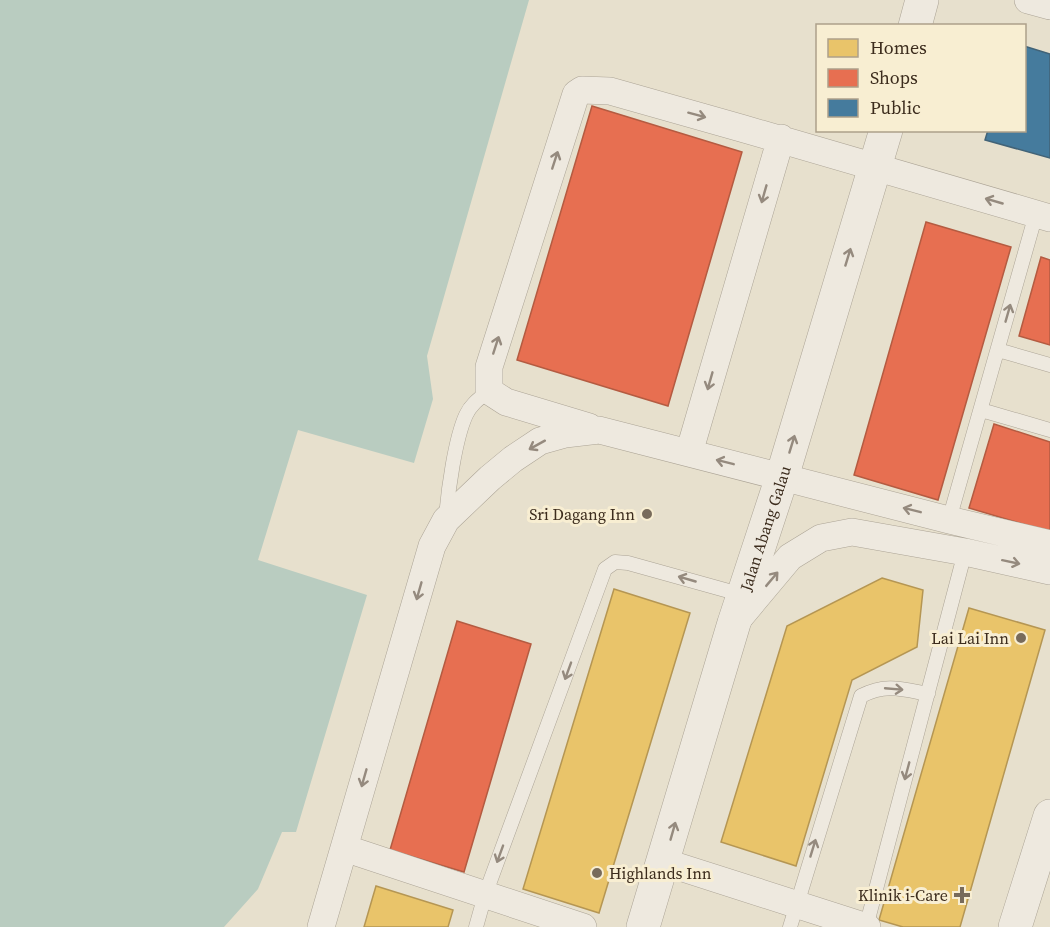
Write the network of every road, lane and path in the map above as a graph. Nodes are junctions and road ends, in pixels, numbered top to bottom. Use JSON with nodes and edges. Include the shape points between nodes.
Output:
{"nodes":[{"id":1,"x":922,"y":0,"type":"edge"},
{"id":2,"x":1028,"y":0,"type":"edge"},
{"id":3,"x":1050,"y":6,"type":"edge"},
{"id":4,"x":916,"y":24,"type":"edge"},
{"id":5,"x":885,"y":132,"type":"edge"},
{"id":6,"x":781,"y":138,"type":"junction"},
{"id":7,"x":875,"y":168,"type":"junction"},
{"id":8,"x":1043,"y":216,"type":"edge"},
{"id":9,"x":998,"y":350,"type":"junction"},
{"id":10,"x":1050,"y":365,"type":"edge"},
{"id":11,"x":489,"y":391,"type":"junction"},
{"id":12,"x":981,"y":410,"type":"junction"},
{"id":13,"x":599,"y":430,"type":"junction"},
{"id":14,"x":1050,"y":430,"type":"edge"},
{"id":15,"x":689,"y":453,"type":"junction"},
{"id":16,"x":782,"y":477,"type":"junction"},
{"id":17,"x":446,"y":520,"type":"junction"},
{"id":18,"x":949,"y":520,"type":"junction"},
{"id":19,"x":1050,"y":544,"type":"edge"},
{"id":20,"x":965,"y":552,"type":"junction"},
{"id":21,"x":1050,"y":571,"type":"edge"},
{"id":22,"x":739,"y":609,"type":"junction"},
{"id":23,"x":928,"y":694,"type":"junction"},
{"id":24,"x":1050,"y":816,"type":"edge"},
{"id":25,"x":344,"y":848,"type":"junction"},
{"id":26,"x":664,"y":862,"type":"junction"},
{"id":27,"x":485,"y":895,"type":"junction"},
{"id":28,"x":793,"y":916,"type":"edge"},
{"id":29,"x":321,"y":927,"type":"edge"},
{"id":30,"x":476,"y":927,"type":"edge"},
{"id":31,"x":583,"y":927,"type":"edge"},
{"id":32,"x":643,"y":927,"type":"edge"},
{"id":33,"x":866,"y":927,"type":"edge"},
{"id":34,"x":1015,"y":927,"type":"edge"}],
"edges":[{"from":1,"to":4,"type":"street"},
{"from":2,"to":3,"type":"street"},
{"from":5,"to":7,"type":"street","name":"Jalan Abang Galau"},
{"from":6,"to":7,"type":"street"},
{"from":11,"to":6,"type":"street","one_way":true,"via":[[489,367],[576,94],[585,89],[610,92]]},
{"from":6,"to":15,"type":"street","one_way":true},
{"from":8,"to":7,"type":"street","one_way":true},
{"from":16,"to":7,"type":"street","name":"Jalan Abang Galau","one_way":true},
{"from":9,"to":8,"type":"lane","one_way":true},
{"from":9,"to":10,"type":"lane"},
{"from":9,"to":12,"type":"lane"},
{"from":11,"to":13,"type":"street","via":[[506,402]]},
{"from":11,"to":17,"type":"lane","via":[[466,414]]},
{"from":12,"to":14,"type":"lane"},
{"from":12,"to":18,"type":"lane"},
{"from":13,"to":15,"type":"street"},
{"from":13,"to":17,"type":"street","one_way":true,"via":[[540,441],[490,478]]},
{"from":16,"to":15,"type":"street","one_way":true},
{"from":18,"to":16,"type":"street","one_way":true},
{"from":16,"to":22,"type":"street","name":"Jalan Abang Galau"},
{"from":17,"to":25,"type":"street","one_way":true,"via":[[432,546]]},
{"from":18,"to":19,"type":"street"},
{"from":20,"to":21,"type":"street","one_way":true},
{"from":22,"to":20,"type":"street","one_way":true,"via":[[790,557],[821,538],[852,532]]},
{"from":20,"to":23,"type":"lane"},
{"from":26,"to":22,"type":"street","name":"Jalan Abang Galau","one_way":true},
{"from":22,"to":27,"type":"lane","one_way":true,"via":[[628,563],[615,562],[605,569]]},
{"from":28,"to":23,"type":"lane","one_way":true,"via":[[861,696],[877,688],[892,687]]},
{"from":23,"to":33,"type":"lane","one_way":true},
{"from":24,"to":34,"type":"street"},
{"from":25,"to":27,"type":"street"},
{"from":25,"to":29,"type":"street"},
{"from":26,"to":28,"type":"street"},
{"from":26,"to":32,"type":"street","name":"Jalan Abang Galau"},
{"from":27,"to":30,"type":"lane"},
{"from":27,"to":31,"type":"street"},
{"from":28,"to":33,"type":"street"}]}
